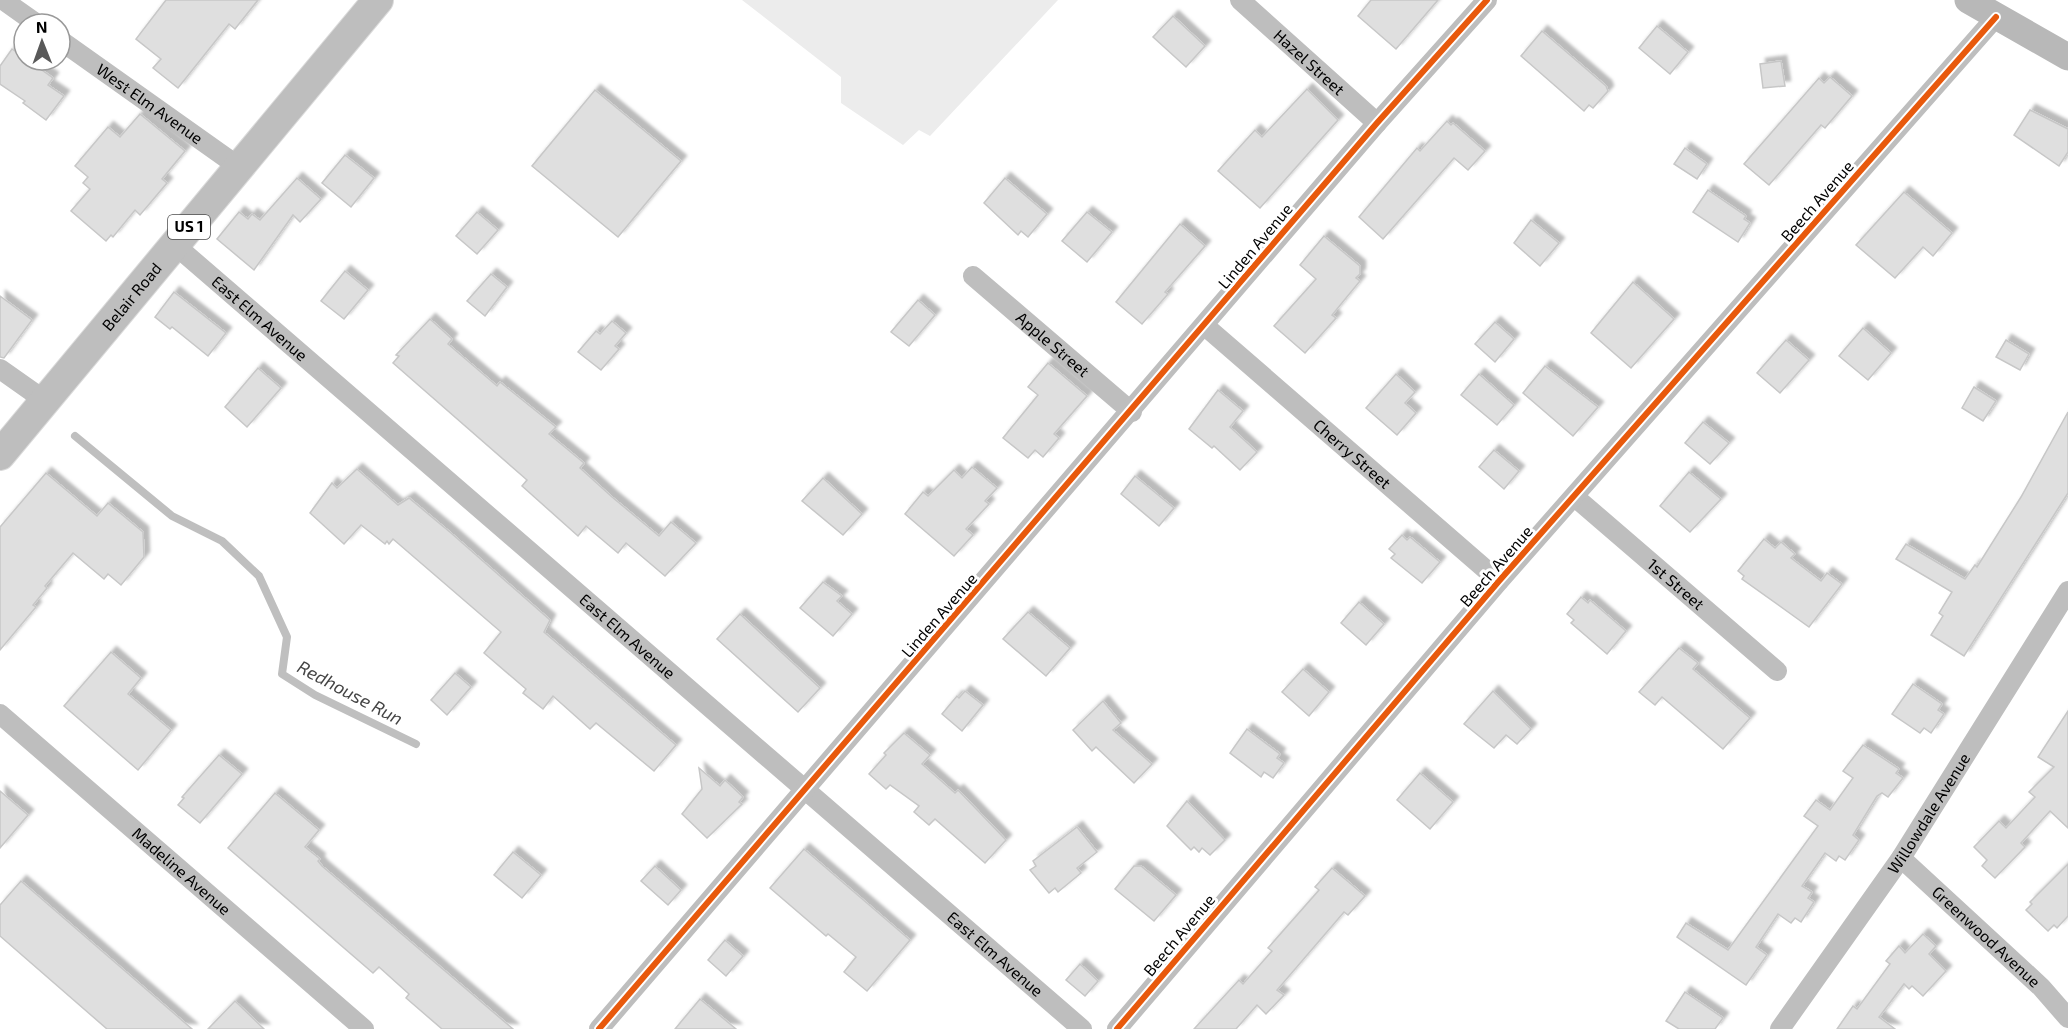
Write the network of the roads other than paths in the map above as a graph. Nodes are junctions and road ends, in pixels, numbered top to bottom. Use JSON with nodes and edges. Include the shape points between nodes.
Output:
{"nodes":[{"id":1,"x":3,"y":0,"type":"edge"},
{"id":2,"x":378,"y":0,"type":"edge"},
{"id":3,"x":1240,"y":0,"type":"edge"},
{"id":4,"x":1487,"y":0,"type":"edge"},
{"id":5,"x":1968,"y":0,"type":"edge"},
{"id":6,"x":20,"y":12,"type":"edge"},
{"id":7,"x":1996,"y":17,"type":"junction"},
{"id":8,"x":72,"y":49,"type":"edge"},
{"id":9,"x":2068,"y":57,"type":"edge"},
{"id":10,"x":1377,"y":123,"type":"junction"},
{"id":11,"x":239,"y":167,"type":"junction"},
{"id":12,"x":175,"y":245,"type":"junction"},
{"id":13,"x":973,"y":276,"type":"dead end"},
{"id":14,"x":1205,"y":326,"type":"junction"},
{"id":15,"x":0,"y":369,"type":"edge"},
{"id":16,"x":44,"y":400,"type":"junction"},
{"id":17,"x":1132,"y":412,"type":"junction"},
{"id":18,"x":0,"y":455,"type":"edge"},
{"id":19,"x":1576,"y":498,"type":"junction"},
{"id":20,"x":1499,"y":582,"type":"junction"},
{"id":21,"x":2068,"y":591,"type":"edge"},
{"id":22,"x":1777,"y":671,"type":"dead end"},
{"id":23,"x":0,"y":714,"type":"edge"},
{"id":24,"x":805,"y":791,"type":"junction"},
{"id":25,"x":1901,"y":858,"type":"junction"},
{"id":26,"x":2068,"y":1018,"type":"edge"},
{"id":27,"x":364,"y":1029,"type":"edge"},
{"id":28,"x":599,"y":1029,"type":"edge"},
{"id":29,"x":1082,"y":1029,"type":"edge"},
{"id":30,"x":1117,"y":1029,"type":"edge"},
{"id":31,"x":1780,"y":1029,"type":"edge"}],
"edges":[{"from":1,"to":6,"type":"street"},
{"from":2,"to":11,"type":"main road","name":"Belair Road","number":"US 1"},
{"from":3,"to":10,"type":"street","name":"Hazel Street"},
{"from":4,"to":10,"type":"street","name":"Linden Avenue"},
{"from":5,"to":7,"type":"street"},
{"from":7,"to":9,"type":"street"},
{"from":7,"to":19,"type":"street","name":"Beech Avenue"},
{"from":8,"to":11,"type":"street","name":"West Elm Avenue"},
{"from":10,"to":14,"type":"street","name":"Linden Avenue"},
{"from":11,"to":12,"type":"main road","name":"Belair Road","number":"US 1"},
{"from":12,"to":16,"type":"main road","name":"Belair Road","number":"US 1"},
{"from":12,"to":24,"type":"street","name":"East Elm Avenue"},
{"from":13,"to":17,"type":"street","name":"Apple Street"},
{"from":14,"to":17,"type":"street","name":"Linden Avenue"},
{"from":14,"to":20,"type":"street","name":"Cherry Street"},
{"from":15,"to":16,"type":"street"},
{"from":16,"to":18,"type":"main road","name":"Belair Road","number":"US 1"},
{"from":17,"to":24,"type":"street","name":"Linden Avenue"},
{"from":19,"to":20,"type":"street","name":"Beech Avenue"},
{"from":19,"to":22,"type":"street","name":"1st Street"},
{"from":20,"to":30,"type":"street","name":"Beech Avenue"},
{"from":21,"to":25,"type":"street","name":"Willowdale Avenue"},
{"from":23,"to":27,"type":"street","name":"Madeline Avenue"},
{"from":24,"to":28,"type":"street","name":"Linden Avenue"},
{"from":24,"to":29,"type":"street","name":"East Elm Avenue"},
{"from":25,"to":26,"type":"street","name":"Greenwood Avenue","via":[[2041,987]]},
{"from":25,"to":31,"type":"street","name":"Willowdale Avenue"}]}
